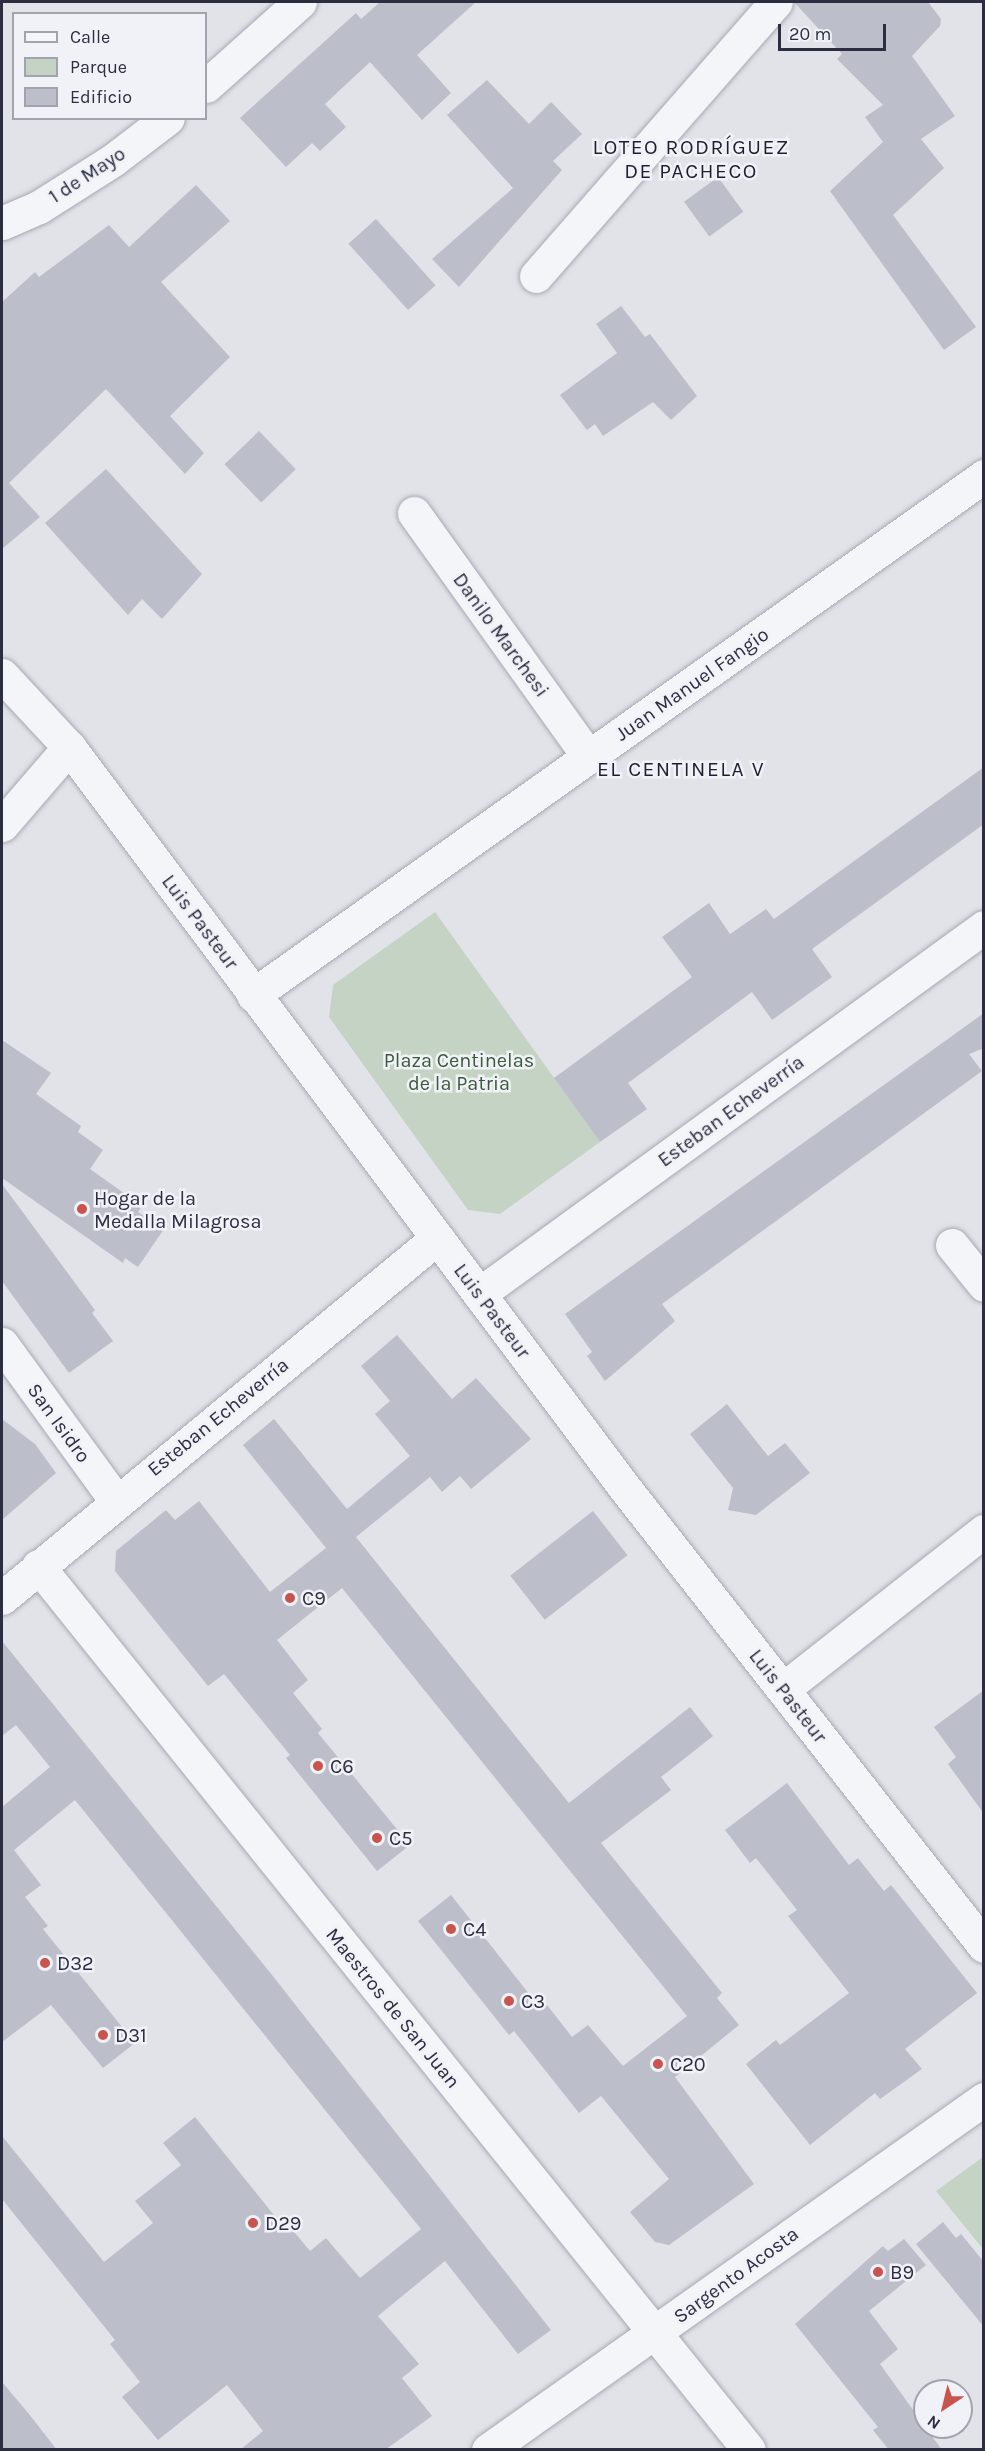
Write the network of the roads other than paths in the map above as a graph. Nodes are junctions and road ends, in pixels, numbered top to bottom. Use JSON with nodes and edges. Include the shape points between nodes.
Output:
{"nodes":[{"id":1,"x":300,"y":2,"type":"edge"},
{"id":2,"x":776,"y":2,"type":"edge"},
{"id":3,"x":207,"y":85,"type":"edge"},
{"id":4,"x":165,"y":120,"type":"edge"},
{"id":5,"x":2,"y":223,"type":"edge"},
{"id":6,"x":536,"y":276,"type":"dead end"},
{"id":7,"x":984,"y":476,"type":"edge"},
{"id":8,"x":414,"y":513,"type":"dead end"},
{"id":9,"x":2,"y":675,"type":"edge"},
{"id":10,"x":69,"y":747,"type":"junction"},
{"id":11,"x":589,"y":757,"type":"junction"},
{"id":12,"x":2,"y":825,"type":"edge"},
{"id":13,"x":984,"y":927,"type":"edge"},
{"id":14,"x":253,"y":995,"type":"junction"},
{"id":15,"x":437,"y":1238,"type":"junction"},
{"id":16,"x":952,"y":1245,"type":"dead end"},
{"id":17,"x":984,"y":1285,"type":"edge"},
{"id":18,"x":479,"y":1294,"type":"junction"},
{"id":19,"x":2,"y":1344,"type":"edge"},
{"id":20,"x":116,"y":1501,"type":"junction"},
{"id":21,"x":984,"y":1531,"type":"edge"},
{"id":22,"x":38,"y":1566,"type":"junction"},
{"id":23,"x":2,"y":1598,"type":"edge"},
{"id":24,"x":783,"y":1689,"type":"junction"},
{"id":25,"x":984,"y":1946,"type":"edge"},
{"id":26,"x":984,"y":2098,"type":"edge"},
{"id":27,"x":655,"y":2333,"type":"junction"},
{"id":28,"x":488,"y":2450,"type":"edge"},
{"id":29,"x":749,"y":2450,"type":"edge"}],
"edges":[{"from":1,"to":3,"type":"street"},
{"from":2,"to":6,"type":"street"},
{"from":4,"to":5,"type":"street","name":"1 de Mayo","via":[[113,160],[39,207]]},
{"from":7,"to":11,"type":"street","name":"Juan Manuel Fangio"},
{"from":8,"to":11,"type":"street","name":"Danilo Marchesi"},
{"from":9,"to":10,"type":"street","name":"Luis Pasteur"},
{"from":10,"to":12,"type":"street"},
{"from":10,"to":14,"type":"street","name":"Luis Pasteur"},
{"from":11,"to":14,"type":"street","name":"Juan Manuel Fangio"},
{"from":13,"to":18,"type":"street","name":"Esteban Echeverría"},
{"from":14,"to":15,"type":"street","name":"Luis Pasteur"},
{"from":15,"to":18,"type":"street","name":"Luis Pasteur"},
{"from":15,"to":20,"type":"street","name":"Esteban Echeverría"},
{"from":16,"to":17,"type":"street"},
{"from":18,"to":24,"type":"street","name":"Luis Pasteur"},
{"from":19,"to":20,"type":"street","name":"San Isidro"},
{"from":20,"to":22,"type":"street","name":"Esteban Echeverría"},
{"from":21,"to":24,"type":"street"},
{"from":22,"to":23,"type":"street","name":"Esteban Echeverría"},
{"from":22,"to":27,"type":"street","name":"Maestros de San Juan"},
{"from":24,"to":25,"type":"street","name":"Luis Pasteur"},
{"from":26,"to":27,"type":"street","name":"Sargento Acosta"},
{"from":27,"to":28,"type":"street","name":"Sargento Acosta"},
{"from":27,"to":29,"type":"street","name":"Maestros de San Juan"}]}
